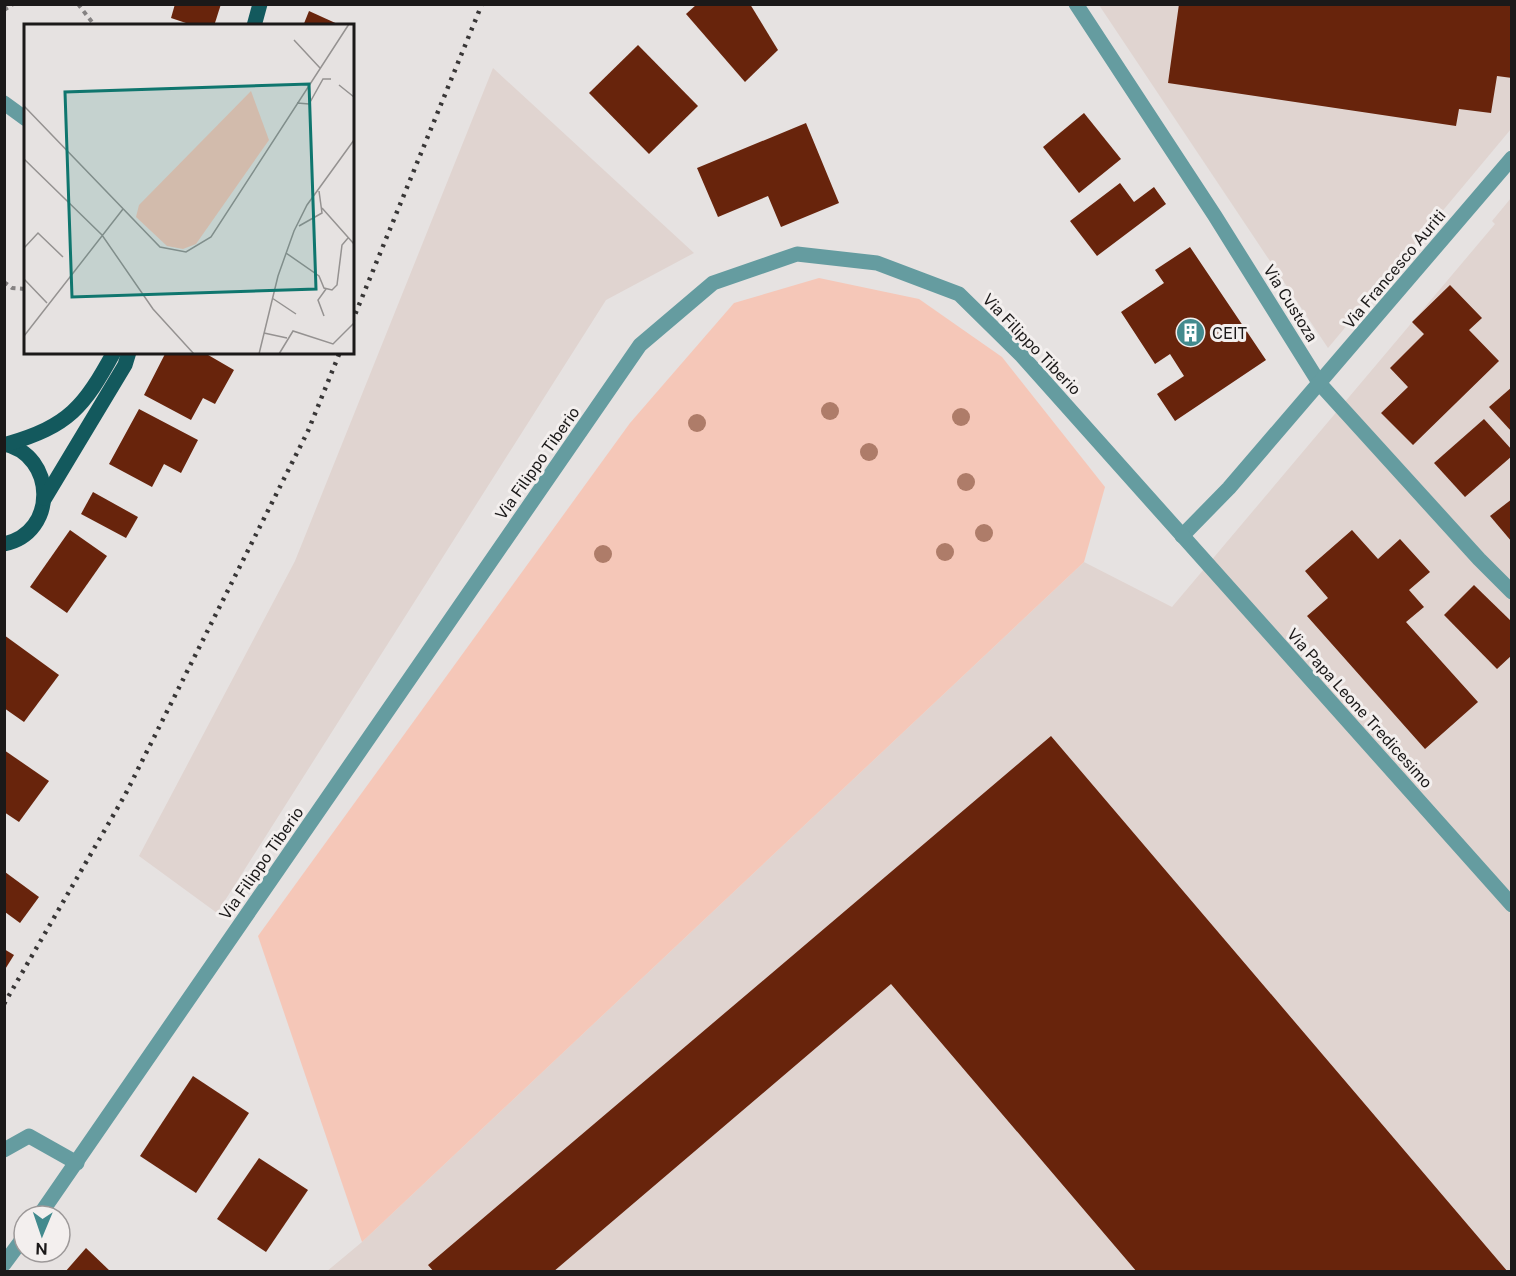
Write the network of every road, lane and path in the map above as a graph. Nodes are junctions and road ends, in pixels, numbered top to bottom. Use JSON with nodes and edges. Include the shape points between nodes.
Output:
{"nodes":[{"id":1,"x":13,"y":4,"type":"edge"},
{"id":2,"x":78,"y":4,"type":"edge"},
{"id":3,"x":260,"y":4,"type":"edge"},
{"id":4,"x":1076,"y":4,"type":"edge"},
{"id":5,"x":4,"y":10,"type":"edge"},
{"id":6,"x":92,"y":24,"type":"edge"},
{"id":7,"x":255,"y":24,"type":"edge"},
{"id":8,"x":4,"y":103,"type":"edge"},
{"id":9,"x":24,"y":118,"type":"edge"},
{"id":10,"x":1512,"y":158,"type":"edge"},
{"id":11,"x":4,"y":282,"type":"edge"},
{"id":12,"x":24,"y":289,"type":"edge"},
{"id":13,"x":113,"y":354,"type":"edge"},
{"id":14,"x":128,"y":354,"type":"edge"},
{"id":15,"x":1320,"y":384,"type":"junction"},
{"id":16,"x":6,"y":444,"type":"edge"},
{"id":17,"x":45,"y":498,"type":"junction"},
{"id":18,"x":1182,"y":536,"type":"junction"},
{"id":19,"x":21,"y":538,"type":"junction"},
{"id":20,"x":4,"y":544,"type":"edge"},
{"id":21,"x":4,"y":555,"type":"edge"},
{"id":22,"x":1512,"y":592,"type":"edge"},
{"id":23,"x":1512,"y":904,"type":"edge"},
{"id":24,"x":4,"y":1150,"type":"edge"},
{"id":25,"x":77,"y":1163,"type":"junction"},
{"id":26,"x":48,"y":1204,"type":"edge"}],
"edges":[{"from":1,"to":5,"type":"path"},
{"from":2,"to":6,"type":"path"},
{"from":3,"to":7,"type":"main road"},
{"from":4,"to":15,"type":"street","name":"Via Custoza"},
{"from":8,"to":9,"type":"street"},
{"from":10,"to":15,"type":"street","name":"Via Francesco Auriti"},
{"from":11,"to":12,"type":"path","via":[[12,288]]},
{"from":13,"to":16,"type":"main road","via":[[86,400],[73,414],[30,437]]},
{"from":14,"to":17,"type":"main road"},
{"from":15,"to":18,"type":"street","name":"Via Francesco Auriti"},
{"from":15,"to":22,"type":"street","name":"Via Custoza"},
{"from":16,"to":17,"type":"main road","via":[[21,450],[40,471]]},
{"from":17,"to":19,"type":"main road","via":[[38,521]]},
{"from":18,"to":23,"type":"street","name":"Via Papa Leone Tredicesimo"},
{"from":18,"to":25,"type":"street","name":"Via Filippo Tiberio","via":[[1022,356],[959,294],[877,263],[797,254],[713,283],[640,345]]},
{"from":19,"to":20,"type":"main road"},
{"from":19,"to":21,"type":"main road"},
{"from":24,"to":25,"type":"street","via":[[29,1136]]},
{"from":25,"to":26,"type":"street","name":"Via Filippo Tiberio"}]}
